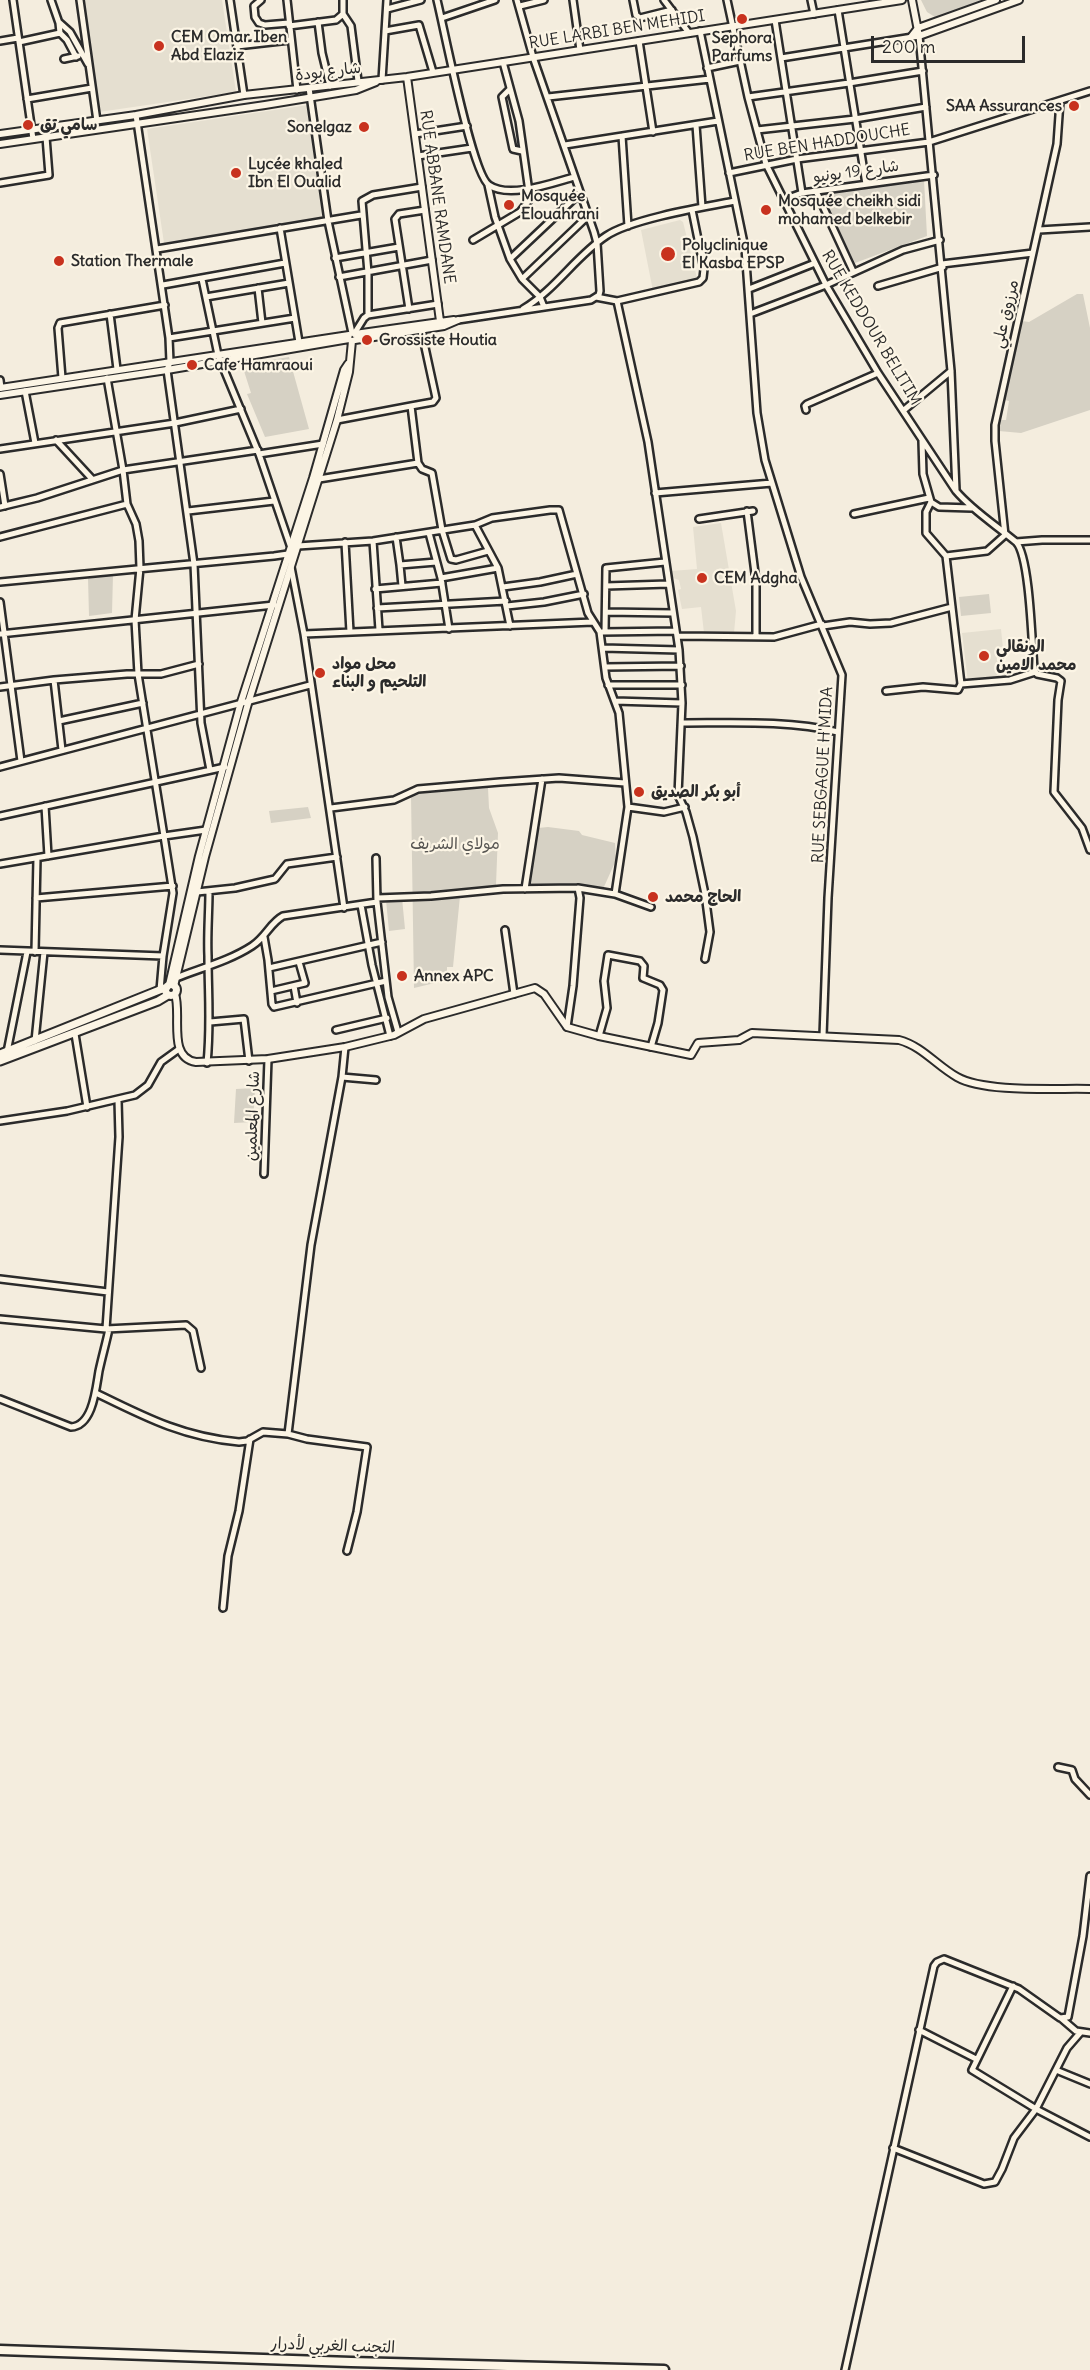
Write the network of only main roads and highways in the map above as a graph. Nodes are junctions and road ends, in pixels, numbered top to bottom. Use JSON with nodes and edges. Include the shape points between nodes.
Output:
{"nodes":[{"id":1,"x":3,"y":1053,"type":"edge"},
{"id":2,"x":0,"y":1062,"type":"edge"},
{"id":3,"x":0,"y":2350,"type":"edge"},
{"id":4,"x":350,"y":2366,"type":"edge"},
{"id":5,"x":520,"y":2368,"type":"edge"},
{"id":6,"x":552,"y":2369,"type":"edge"},
{"id":7,"x":664,"y":2370,"type":"edge"}],
"edges":[{"from":1,"to":2,"type":"main road","via":[[169,990],[158,1001]]},
{"from":3,"to":4,"type":"main road","name":"التجنب الغربي لأدرار"},
{"from":4,"to":5,"type":"main road","name":"التجنب الغربي لأدرار"},
{"from":5,"to":6,"type":"main road","name":"التجنب الغربي لأدرار"},
{"from":6,"to":7,"type":"main road","name":"التجنب الغربي لأدرار"}]}
